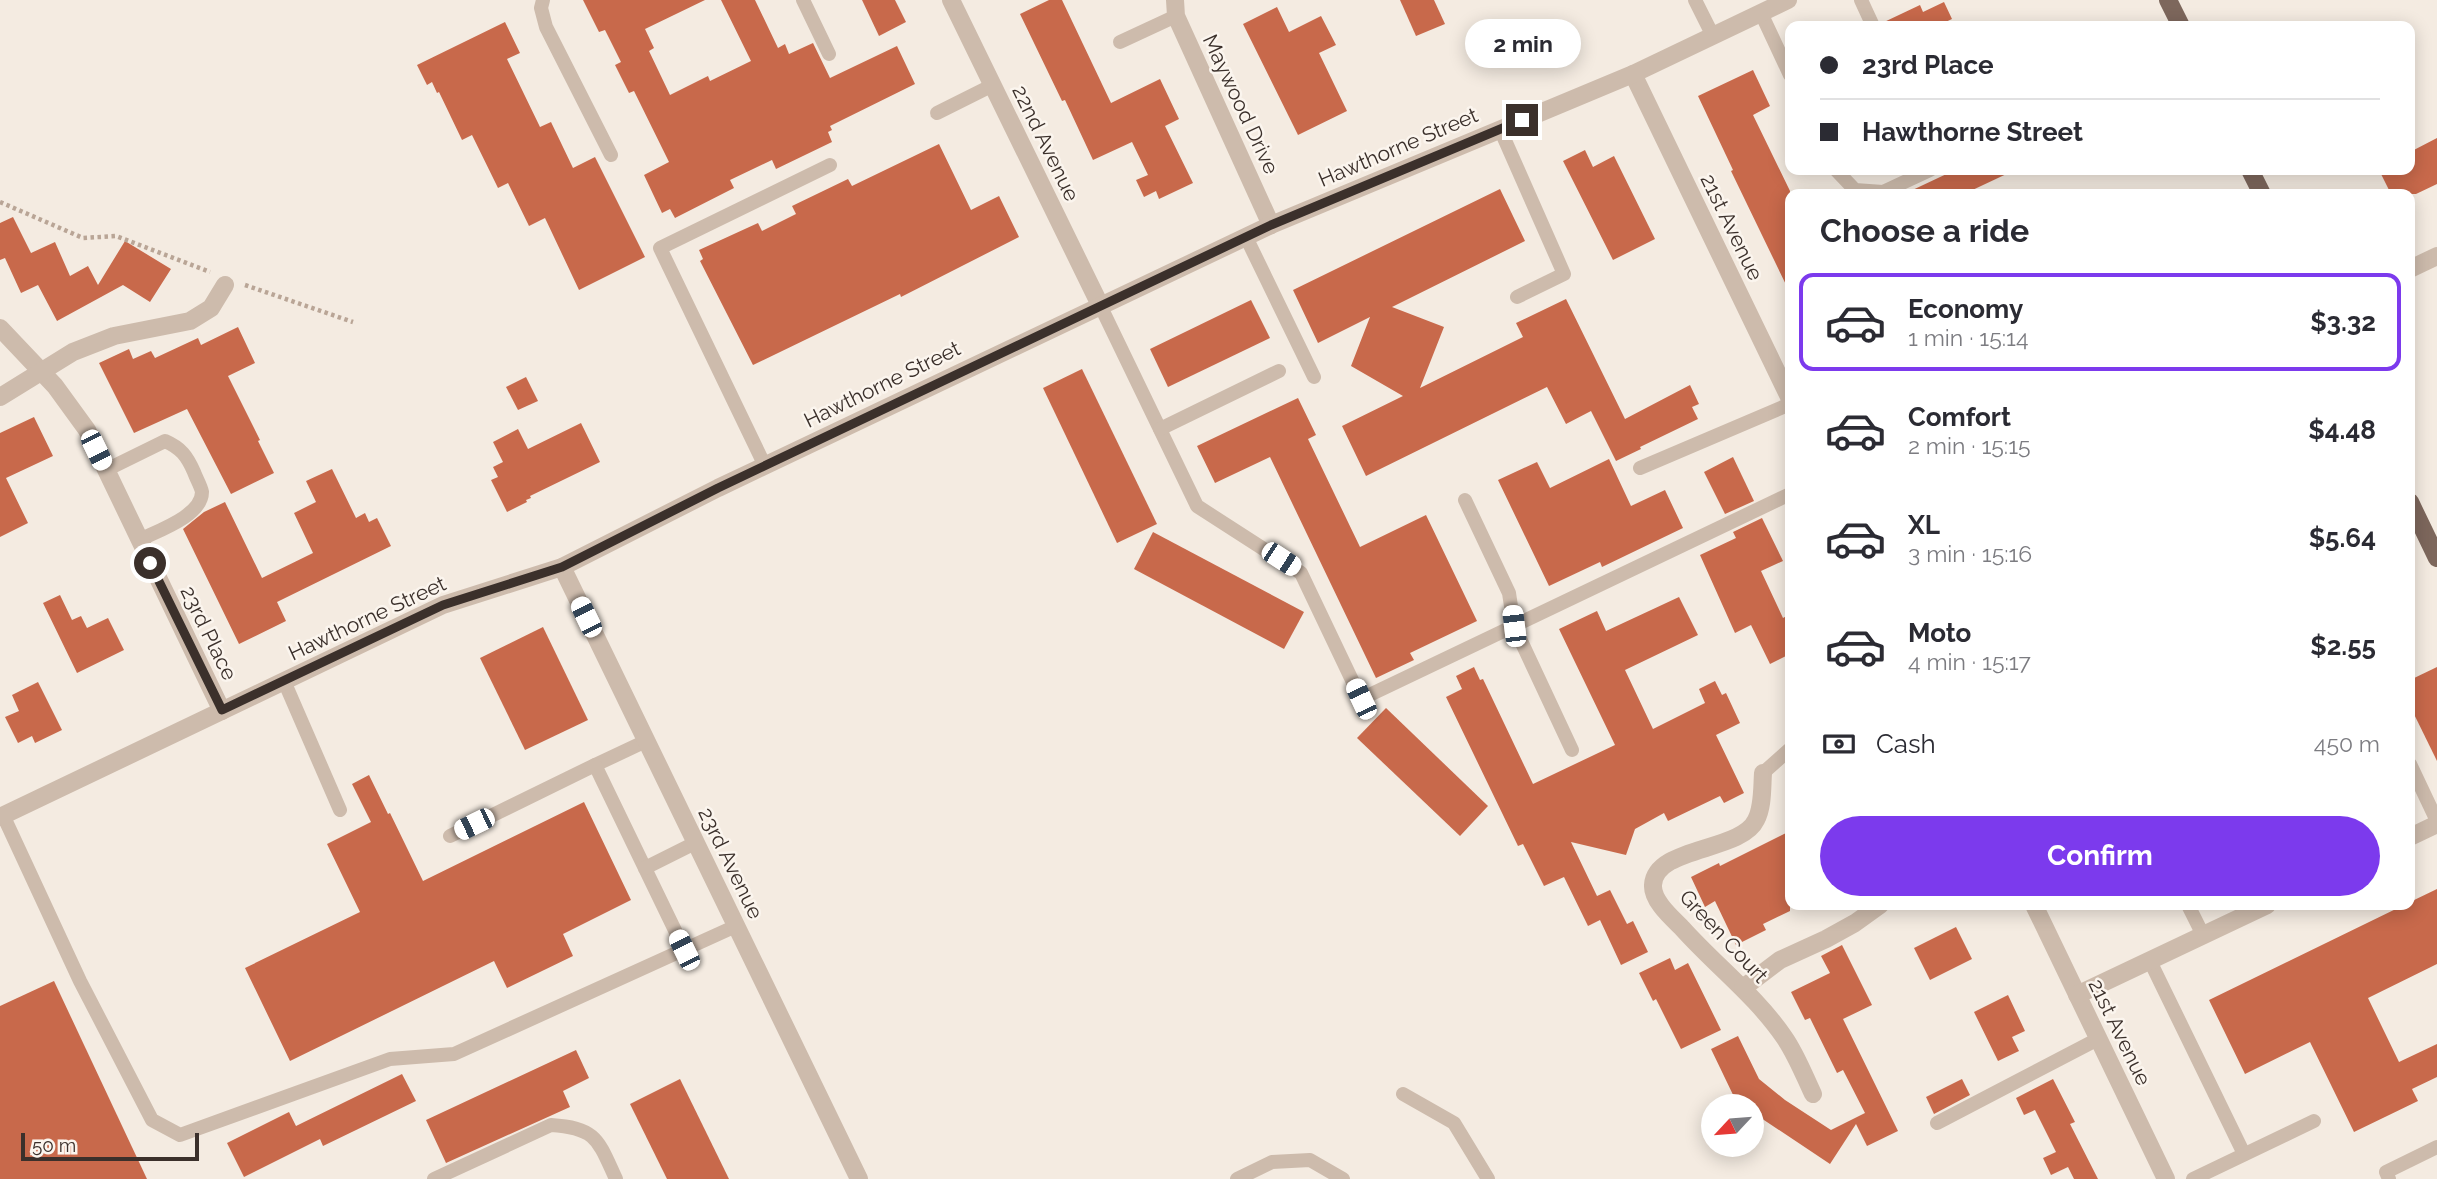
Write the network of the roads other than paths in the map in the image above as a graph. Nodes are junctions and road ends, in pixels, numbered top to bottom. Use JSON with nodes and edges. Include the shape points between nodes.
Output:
{"nodes":[{"id":1,"x":543,"y":0,"type":"edge"},
{"id":2,"x":803,"y":0,"type":"edge"},
{"id":3,"x":951,"y":0,"type":"edge"},
{"id":4,"x":1695,"y":0,"type":"edge"},
{"id":5,"x":1788,"y":0,"type":"edge"},
{"id":6,"x":1861,"y":0,"type":"edge"},
{"id":7,"x":2168,"y":0,"type":"edge"},
{"id":8,"x":1175,"y":8,"type":"edge"},
{"id":9,"x":1760,"y":13,"type":"junction"},
{"id":10,"x":1871,"y":21,"type":"edge"},
{"id":11,"x":2178,"y":21,"type":"edge"},
{"id":12,"x":1713,"y":36,"type":"junction"},
{"id":13,"x":1120,"y":42,"type":"dead end"},
{"id":14,"x":829,"y":54,"type":"dead end"},
{"id":15,"x":1785,"y":65,"type":"edge"},
{"id":16,"x":1633,"y":74,"type":"junction"},
{"id":17,"x":993,"y":86,"type":"junction"},
{"id":18,"x":937,"y":113,"type":"dead end"},
{"id":19,"x":1500,"y":129,"type":"junction"},
{"id":20,"x":611,"y":155,"type":"dead end"},
{"id":21,"x":830,"y":165,"type":"dead end"},
{"id":22,"x":1841,"y":175,"type":"edge"},
{"id":23,"x":1919,"y":175,"type":"edge"},
{"id":24,"x":1854,"y":189,"type":"edge"},
{"id":25,"x":1889,"y":189,"type":"edge"},
{"id":26,"x":1271,"y":225,"type":"junction"},
{"id":27,"x":1246,"y":237,"type":"junction"},
{"id":28,"x":2437,"y":256,"type":"edge"},
{"id":29,"x":2415,"y":267,"type":"edge"},
{"id":30,"x":226,"y":280,"type":"road end"},
{"id":31,"x":1517,"y":297,"type":"dead end"},
{"id":32,"x":1100,"y":306,"type":"junction"},
{"id":33,"x":0,"y":328,"type":"edge"},
{"id":34,"x":40,"y":371,"type":"junction"},
{"id":35,"x":1279,"y":371,"type":"dead end"},
{"id":36,"x":1314,"y":377,"type":"dead end"},
{"id":37,"x":1785,"y":392,"type":"edge"},
{"id":38,"x":0,"y":397,"type":"edge"},
{"id":39,"x":1785,"y":404,"type":"edge"},
{"id":40,"x":1160,"y":429,"type":"junction"},
{"id":41,"x":765,"y":466,"type":"junction"},
{"id":42,"x":1640,"y":468,"type":"dead end"},
{"id":43,"x":106,"y":470,"type":"junction"},
{"id":44,"x":1785,"y":496,"type":"edge"},
{"id":45,"x":1465,"y":500,"type":"dead end"},
{"id":46,"x":2415,"y":512,"type":"edge"},
{"id":47,"x":139,"y":540,"type":"junction"},
{"id":48,"x":2437,"y":558,"type":"edge"},
{"id":49,"x":562,"y":567,"type":"junction"},
{"id":50,"x":1514,"y":626,"type":"junction"},
{"id":51,"x":284,"y":681,"type":"junction"},
{"id":52,"x":222,"y":710,"type":"junction"},
{"id":53,"x":646,"y":741,"type":"junction"},
{"id":54,"x":1572,"y":750,"type":"dead end"},
{"id":55,"x":1785,"y":753,"type":"edge"},
{"id":56,"x":596,"y":765,"type":"junction"},
{"id":57,"x":1763,"y":773,"type":"joint"},
{"id":58,"x":2415,"y":775,"type":"edge"},
{"id":59,"x":340,"y":810,"type":"dead end"},
{"id":60,"x":2,"y":816,"type":"edge"},
{"id":61,"x":2437,"y":822,"type":"edge"},
{"id":62,"x":2415,"y":833,"type":"edge"},
{"id":63,"x":450,"y":836,"type":"dead end"},
{"id":64,"x":695,"y":842,"type":"junction"},
{"id":65,"x":645,"y":868,"type":"junction"},
{"id":66,"x":1872,"y":910,"type":"edge"},
{"id":67,"x":2036,"y":910,"type":"edge"},
{"id":68,"x":2190,"y":910,"type":"edge"},
{"id":69,"x":2257,"y":910,"type":"edge"},
{"id":70,"x":736,"y":926,"type":"junction"},
{"id":71,"x":2203,"y":936,"type":"junction"},
{"id":72,"x":684,"y":950,"type":"junction"},
{"id":73,"x":2150,"y":961,"type":"junction"},
{"id":74,"x":1743,"y":988,"type":"junction"},
{"id":75,"x":2077,"y":996,"type":"junction"},
{"id":76,"x":2098,"y":1039,"type":"junction"},
{"id":77,"x":1403,"y":1094,"type":"dead end"},
{"id":78,"x":1813,"y":1094,"type":"dead end"},
{"id":79,"x":2314,"y":1121,"type":"dead end"},
{"id":80,"x":1937,"y":1123,"type":"dead end"},
{"id":81,"x":2437,"y":1147,"type":"edge"},
{"id":82,"x":2244,"y":1154,"type":"junction"},
{"id":83,"x":433,"y":1179,"type":"edge"},
{"id":84,"x":616,"y":1179,"type":"edge"},
{"id":85,"x":859,"y":1179,"type":"edge"},
{"id":86,"x":1237,"y":1179,"type":"edge"},
{"id":87,"x":1343,"y":1179,"type":"edge"},
{"id":88,"x":1488,"y":1179,"type":"edge"},
{"id":89,"x":2166,"y":1179,"type":"edge"},
{"id":90,"x":2193,"y":1179,"type":"edge"},
{"id":91,"x":2389,"y":1179,"type":"edge"}],
"edges":[{"from":1,"to":20,"type":"lane","via":[[546,27]]},
{"from":2,"to":14,"type":"lane"},
{"from":3,"to":17,"type":"street","name":"22nd Avenue"},
{"from":4,"to":12,"type":"lane"},
{"from":5,"to":9,"type":"street","name":"Hawthorne Street"},
{"from":6,"to":10,"type":"lane"},
{"from":7,"to":11,"type":"main road"},
{"from":8,"to":13,"type":"lane"},
{"from":8,"to":26,"type":"street","name":"Maywood Drive"},
{"from":9,"to":12,"type":"street","name":"Hawthorne Street"},
{"from":9,"to":15,"type":"lane"},
{"from":12,"to":16,"type":"street","name":"Hawthorne Street"},
{"from":16,"to":19,"type":"street","name":"Hawthorne Street"},
{"from":16,"to":37,"type":"street","name":"21st Avenue"},
{"from":17,"to":18,"type":"lane"},
{"from":17,"to":32,"type":"street","name":"22nd Avenue"},
{"from":19,"to":26,"type":"street","name":"Hawthorne Street"},
{"from":19,"to":31,"type":"lane","via":[[1564,274]]},
{"from":21,"to":41,"type":"lane","via":[[660,248]]},
{"from":22,"to":24,"type":"lane"},
{"from":23,"to":25,"type":"lane"},
{"from":26,"to":27,"type":"street","name":"Hawthorne Street"},
{"from":27,"to":32,"type":"street","name":"Hawthorne Street"},
{"from":27,"to":36,"type":"lane"},
{"from":28,"to":29,"type":"street"},
{"from":30,"to":34,"type":"street","via":[[211,308],[190,321],[114,336]]},
{"from":32,"to":40,"type":"lane"},
{"from":32,"to":41,"type":"street","name":"Hawthorne Street"},
{"from":33,"to":34,"type":"street","name":"23rd Place"},
{"from":34,"to":38,"type":"street"},
{"from":34,"to":43,"type":"street","name":"23rd Place","via":[[87,430]]},
{"from":35,"to":40,"type":"lane"},
{"from":39,"to":42,"type":"lane"},
{"from":40,"to":50,"type":"lane","via":[[1197,506],[1301,573],[1361,699]]},
{"from":41,"to":49,"type":"street","name":"Hawthorne Street"},
{"from":43,"to":47,"type":"street","name":"23rd Place"},
{"from":43,"to":47,"type":"lane","via":[[165,441],[188,458],[202,491],[199,504],[191,513]]},
{"from":44,"to":50,"type":"lane"},
{"from":45,"to":50,"type":"lane","via":[[1510,593]]},
{"from":46,"to":48,"type":"main road"},
{"from":47,"to":52,"type":"street","name":"23rd Place"},
{"from":49,"to":51,"type":"street","name":"Hawthorne Street","via":[[443,605]]},
{"from":49,"to":53,"type":"street","name":"23rd Avenue"},
{"from":50,"to":54,"type":"lane"},
{"from":51,"to":52,"type":"street","name":"Hawthorne Street"},
{"from":51,"to":59,"type":"lane"},
{"from":52,"to":60,"type":"street","name":"Hawthorne Street"},
{"from":53,"to":56,"type":"lane"},
{"from":53,"to":64,"type":"street","name":"23rd Avenue"},
{"from":55,"to":57,"type":"lane"},
{"from":56,"to":63,"type":"lane"},
{"from":56,"to":65,"type":"lane"},
{"from":57,"to":74,"type":"street","name":"Green Court","via":[[1760,811],[1751,829],[1676,859],[1662,868],[1653,882],[1653,891],[1665,910]]},
{"from":58,"to":61,"type":"lane"},
{"from":60,"to":72,"type":"lane","via":[[80,982],[152,1120],[180,1135],[390,1059],[454,1054]]},
{"from":61,"to":62,"type":"street"},
{"from":64,"to":65,"type":"lane"},
{"from":64,"to":70,"type":"street","name":"23rd Avenue"},
{"from":65,"to":72,"type":"lane"},
{"from":66,"to":74,"type":"street","via":[[1836,934],[1780,960]]},
{"from":67,"to":75,"type":"street","name":"21st Avenue"},
{"from":68,"to":71,"type":"lane"},
{"from":69,"to":71,"type":"street"},
{"from":70,"to":72,"type":"lane"},
{"from":70,"to":85,"type":"street","name":"23rd Avenue"},
{"from":71,"to":73,"type":"street"},
{"from":73,"to":75,"type":"street"},
{"from":73,"to":82,"type":"lane"},
{"from":74,"to":78,"type":"street","name":"Green Court","via":[[1785,1038]]},
{"from":75,"to":76,"type":"street","name":"21st Avenue"},
{"from":76,"to":80,"type":"lane"},
{"from":76,"to":89,"type":"street","name":"21st Avenue"},
{"from":77,"to":88,"type":"lane","via":[[1454,1122]]},
{"from":79,"to":82,"type":"lane"},
{"from":81,"to":91,"type":"lane","via":[[2386,1172]]},
{"from":82,"to":90,"type":"lane"},
{"from":83,"to":84,"type":"lane","via":[[551,1125],[591,1134]]},
{"from":86,"to":87,"type":"lane","via":[[1272,1163],[1310,1160]]}]}
